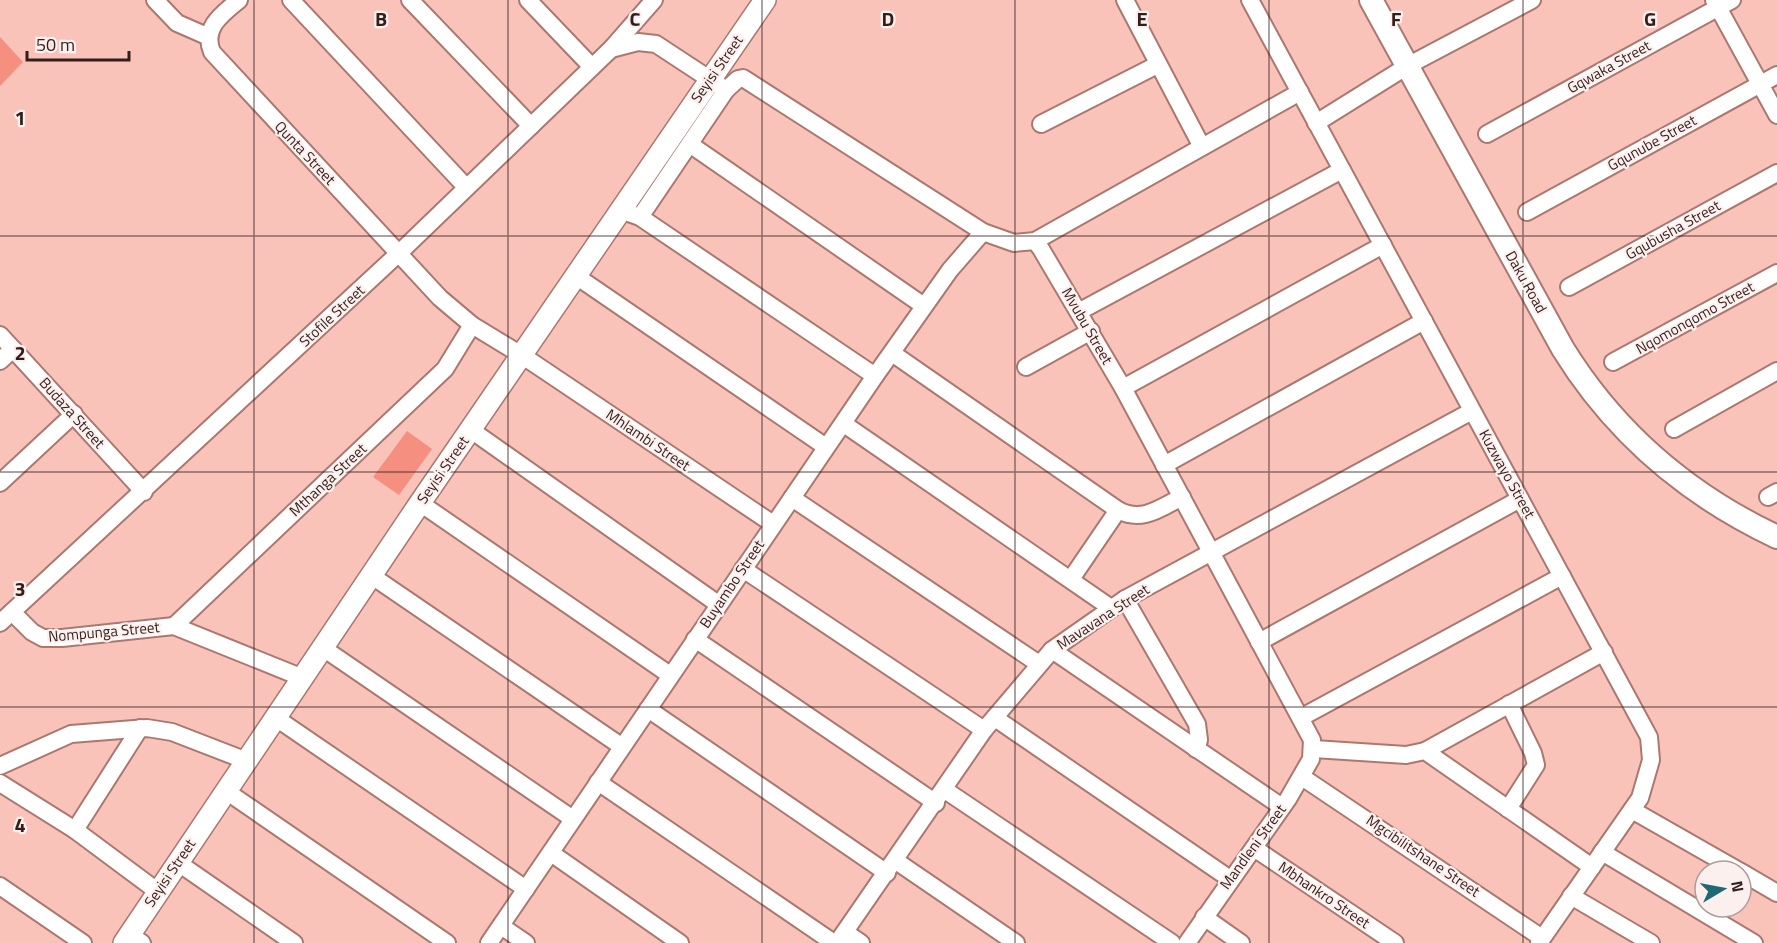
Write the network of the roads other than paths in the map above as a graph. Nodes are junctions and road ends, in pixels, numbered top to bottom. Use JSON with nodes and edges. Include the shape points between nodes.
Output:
{"nodes":[{"id":1,"x":155,"y":0,"type":"edge"},
{"id":2,"x":238,"y":0,"type":"edge"},
{"id":3,"x":291,"y":0,"type":"edge"},
{"id":4,"x":410,"y":0,"type":"edge"},
{"id":5,"x":528,"y":0,"type":"edge"},
{"id":6,"x":654,"y":0,"type":"edge"},
{"id":7,"x":765,"y":0,"type":"edge"},
{"id":8,"x":1125,"y":0,"type":"edge"},
{"id":9,"x":1250,"y":0,"type":"edge"},
{"id":10,"x":1371,"y":0,"type":"edge"},
{"id":11,"x":1532,"y":0,"type":"edge"},
{"id":12,"x":1721,"y":3,"type":"edge"},
{"id":13,"x":210,"y":45,"type":"junction"},
{"id":14,"x":611,"y":49,"type":"junction"},
{"id":15,"x":1158,"y":64,"type":"junction"},
{"id":16,"x":1409,"y":65,"type":"junction"},
{"id":17,"x":592,"y":67,"type":"junction"},
{"id":18,"x":1777,"y":75,"type":"edge"},
{"id":19,"x":1760,"y":84,"type":"junction"},
{"id":20,"x":718,"y":85,"type":"junction"},
{"id":21,"x":1300,"y":92,"type":"junction"},
{"id":22,"x":1777,"y":115,"type":"edge"},
{"id":23,"x":1316,"y":123,"type":"junction"},
{"id":24,"x":1041,"y":124,"type":"dead end"},
{"id":25,"x":531,"y":126,"type":"junction"},
{"id":26,"x":1487,"y":134,"type":"dead end"},
{"id":27,"x":691,"y":145,"type":"junction"},
{"id":28,"x":1202,"y":147,"type":"junction"},
{"id":29,"x":1342,"y":170,"type":"junction"},
{"id":30,"x":1777,"y":173,"type":"edge"},
{"id":31,"x":466,"y":187,"type":"junction"},
{"id":32,"x":620,"y":210,"type":"junction"},
{"id":33,"x":1527,"y":212,"type":"dead end"},
{"id":34,"x":640,"y":217,"type":"junction"},
{"id":35,"x":983,"y":232,"type":"junction"},
{"id":36,"x":1035,"y":241,"type":"junction"},
{"id":37,"x":1383,"y":245,"type":"junction"},
{"id":38,"x":398,"y":254,"type":"junction"},
{"id":39,"x":1777,"y":273,"type":"edge"},
{"id":40,"x":576,"y":276,"type":"junction"},
{"id":41,"x":1569,"y":287,"type":"dead end"},
{"id":42,"x":924,"y":306,"type":"junction"},
{"id":43,"x":1080,"y":311,"type":"junction"},
{"id":44,"x":1424,"y":321,"type":"junction"},
{"id":45,"x":472,"y":325,"type":"junction"},
{"id":46,"x":1091,"y":331,"type":"junction"},
{"id":47,"x":0,"y":335,"type":"edge"},
{"id":48,"x":13,"y":349,"type":"junction"},
{"id":49,"x":892,"y":353,"type":"junction"},
{"id":50,"x":523,"y":356,"type":"junction"},
{"id":51,"x":0,"y":361,"type":"edge"},
{"id":52,"x":1613,"y":362,"type":"dead end"},
{"id":53,"x":1026,"y":367,"type":"dead end"},
{"id":54,"x":1777,"y":371,"type":"edge"},
{"id":55,"x":875,"y":376,"type":"junction"},
{"id":56,"x":1123,"y":388,"type":"junction"},
{"id":57,"x":1472,"y":411,"type":"junction"},
{"id":58,"x":74,"y":414,"type":"junction"},
{"id":59,"x":844,"y":424,"type":"junction"},
{"id":60,"x":1674,"y":429,"type":"dead end"},
{"id":61,"x":471,"y":430,"type":"junction"},
{"id":62,"x":826,"y":447,"type":"junction"},
{"id":63,"x":1164,"y":465,"type":"junction"},
{"id":64,"x":0,"y":483,"type":"edge"},
{"id":65,"x":144,"y":492,"type":"junction"},
{"id":66,"x":1182,"y":497,"type":"junction"},
{"id":67,"x":792,"y":498,"type":"junction"},
{"id":68,"x":1521,"y":499,"type":"junction"},
{"id":69,"x":420,"y":503,"type":"junction"},
{"id":70,"x":1118,"y":510,"type":"junction"},
{"id":71,"x":773,"y":524,"type":"junction"},
{"id":72,"x":1777,"y":537,"type":"edge"},
{"id":73,"x":1211,"y":553,"type":"junction"},
{"id":74,"x":743,"y":569,"type":"junction"},
{"id":75,"x":372,"y":576,"type":"junction"},
{"id":76,"x":1563,"y":576,"type":"junction"},
{"id":77,"x":1071,"y":579,"type":"junction"},
{"id":78,"x":718,"y":604,"type":"junction"},
{"id":79,"x":1118,"y":604,"type":"junction"},
{"id":80,"x":6,"y":618,"type":"edge"},
{"id":81,"x":174,"y":626,"type":"junction"},
{"id":82,"x":695,"y":639,"type":"junction"},
{"id":83,"x":1259,"y":642,"type":"junction"},
{"id":84,"x":323,"y":648,"type":"junction"},
{"id":85,"x":1052,"y":650,"type":"junction"},
{"id":86,"x":1604,"y":652,"type":"junction"},
{"id":87,"x":1039,"y":664,"type":"junction"},
{"id":88,"x":670,"y":675,"type":"junction"},
{"id":89,"x":303,"y":678,"type":"junction"},
{"id":90,"x":1509,"y":704,"type":"junction"},
{"id":91,"x":648,"y":709,"type":"junction"},
{"id":92,"x":1302,"y":717,"type":"junction"},
{"id":93,"x":276,"y":718,"type":"junction"},
{"id":94,"x":990,"y":724,"type":"junction"},
{"id":95,"x":140,"y":728,"type":"junction"},
{"id":96,"x":621,"y":746,"type":"junction"},
{"id":97,"x":1196,"y":749,"type":"junction"},
{"id":98,"x":1314,"y":749,"type":"junction"},
{"id":99,"x":1425,"y":751,"type":"junction"},
{"id":100,"x":247,"y":761,"type":"junction"},
{"id":101,"x":0,"y":766,"type":"edge"},
{"id":102,"x":1302,"y":777,"type":"junction"},
{"id":103,"x":598,"y":782,"type":"junction"},
{"id":104,"x":0,"y":783,"type":"edge"},
{"id":105,"x":226,"y":791,"type":"junction"},
{"id":106,"x":940,"y":796,"type":"junction"},
{"id":107,"x":1282,"y":807,"type":"junction"},
{"id":108,"x":1508,"y":809,"type":"junction"},
{"id":109,"x":1632,"y":810,"type":"junction"},
{"id":110,"x":573,"y":819,"type":"junction"},
{"id":111,"x":75,"y":830,"type":"junction"},
{"id":112,"x":1254,"y":848,"type":"junction"},
{"id":113,"x":1602,"y":852,"type":"junction"},
{"id":114,"x":551,"y":853,"type":"junction"},
{"id":115,"x":1717,"y":859,"type":"edge"},
{"id":116,"x":177,"y":862,"type":"junction"},
{"id":117,"x":892,"y":867,"type":"junction"},
{"id":118,"x":1592,"y":867,"type":"junction"},
{"id":119,"x":1230,"y":879,"type":"junction"},
{"id":120,"x":1753,"y":879,"type":"edge"},
{"id":121,"x":0,"y":886,"type":"edge"},
{"id":122,"x":526,"y":889,"type":"junction"},
{"id":123,"x":158,"y":891,"type":"junction"},
{"id":124,"x":1777,"y":893,"type":"edge"},
{"id":125,"x":1571,"y":896,"type":"junction"},
{"id":126,"x":1204,"y":917,"type":"junction"},
{"id":127,"x":501,"y":926,"type":"junction"},
{"id":128,"x":839,"y":939,"type":"edge"},
{"id":129,"x":132,"y":940,"type":"edge"},
{"id":130,"x":1541,"y":940,"type":"edge"},
{"id":131,"x":83,"y":943,"type":"edge"},
{"id":132,"x":294,"y":943,"type":"edge"},
{"id":133,"x":447,"y":943,"type":"edge"},
{"id":134,"x":489,"y":943,"type":"edge"},
{"id":135,"x":526,"y":943,"type":"edge"},
{"id":136,"x":680,"y":943,"type":"edge"},
{"id":137,"x":861,"y":943,"type":"edge"},
{"id":138,"x":1016,"y":943,"type":"edge"},
{"id":139,"x":1172,"y":943,"type":"edge"},
{"id":140,"x":1187,"y":943,"type":"edge"},
{"id":141,"x":1241,"y":943,"type":"edge"},
{"id":142,"x":1395,"y":943,"type":"edge"},
{"id":143,"x":1651,"y":943,"type":"edge"},
{"id":144,"x":1754,"y":943,"type":"edge"}],
"edges":[{"from":1,"to":13,"type":"street","via":[[177,23]]},
{"from":2,"to":13,"type":"street","via":[[213,22]]},
{"from":3,"to":31,"type":"street"},
{"from":4,"to":25,"type":"street"},
{"from":5,"to":17,"type":"street"},
{"from":6,"to":14,"type":"street","name":"Stofile Street"},
{"from":7,"to":20,"type":"street","name":"Seyisi Street"},
{"from":8,"to":15,"type":"street"},
{"from":9,"to":21,"type":"street","name":"Kuzwayo Street"},
{"from":10,"to":16,"type":"main road","name":"Daku Road"},
{"from":11,"to":16,"type":"street"},
{"from":12,"to":19,"type":"street"},
{"from":12,"to":26,"type":"street","name":"Gqwaka Street"},
{"from":13,"to":38,"type":"street","name":"Qunta Street"},
{"from":14,"to":17,"type":"street","name":"Stofile Street"},
{"from":14,"to":20,"type":"street","via":[[638,42],[656,44]]},
{"from":15,"to":24,"type":"street"},
{"from":15,"to":28,"type":"street"},
{"from":16,"to":23,"type":"street"},
{"from":16,"to":72,"type":"main road","name":"Daku Road","via":[[1563,349],[1589,389],[1646,453],[1738,517]]},
{"from":17,"to":25,"type":"street","name":"Stofile Street"},
{"from":18,"to":19,"type":"street","name":"Gqunube Street"},
{"from":19,"to":22,"type":"street"},
{"from":19,"to":33,"type":"street","name":"Gqunube Street"},
{"from":20,"to":27,"type":"street"},
{"from":20,"to":32,"type":"street","name":"Seyisi Street"},
{"from":20,"to":35,"type":"street","via":[[743,78]]},
{"from":21,"to":23,"type":"street","name":"Kuzwayo Street"},
{"from":21,"to":28,"type":"street"},
{"from":23,"to":29,"type":"street","name":"Kuzwayo Street"},
{"from":25,"to":31,"type":"street","name":"Stofile Street"},
{"from":27,"to":34,"type":"street"},
{"from":27,"to":42,"type":"street"},
{"from":28,"to":36,"type":"street"},
{"from":29,"to":37,"type":"street","name":"Kuzwayo Street"},
{"from":29,"to":43,"type":"street"},
{"from":30,"to":41,"type":"street","name":"Gqubusha Street"},
{"from":31,"to":38,"type":"street","name":"Stofile Street"},
{"from":32,"to":34,"type":"street"},
{"from":32,"to":40,"type":"street","name":"Seyisi Street"},
{"from":34,"to":55,"type":"street"},
{"from":35,"to":36,"type":"street","via":[[1014,243]]},
{"from":35,"to":42,"type":"street","name":"Buyambo Street"},
{"from":36,"to":43,"type":"street","name":"Mvubu Street"},
{"from":37,"to":44,"type":"street","name":"Kuzwayo Street"},
{"from":37,"to":56,"type":"street"},
{"from":38,"to":45,"type":"street","name":"Qunta Street"},
{"from":38,"to":65,"type":"street","name":"Stofile Street"},
{"from":39,"to":52,"type":"street","name":"Nqomonqomo Street"},
{"from":40,"to":50,"type":"street","name":"Seyisi Street"},
{"from":40,"to":62,"type":"street"},
{"from":42,"to":49,"type":"street","name":"Buyambo Street"},
{"from":43,"to":46,"type":"street","name":"Mvubu Street"},
{"from":44,"to":57,"type":"street","name":"Kuzwayo Street"},
{"from":44,"to":63,"type":"street"},
{"from":45,"to":50,"type":"street","name":"Mhlambi Street"},
{"from":45,"to":81,"type":"street","name":"Mthanga Street","via":[[445,369]]},
{"from":46,"to":53,"type":"street"},
{"from":46,"to":56,"type":"street","name":"Mvubu Street"},
{"from":47,"to":48,"type":"street","name":"Budaza Street"},
{"from":48,"to":51,"type":"street"},
{"from":48,"to":58,"type":"street","name":"Budaza Street"},
{"from":49,"to":55,"type":"street","name":"Buyambo Street"},
{"from":49,"to":70,"type":"street"},
{"from":50,"to":61,"type":"street","name":"Seyisi Street"},
{"from":50,"to":71,"type":"street","name":"Mhlambi Street"},
{"from":54,"to":60,"type":"street"},
{"from":55,"to":59,"type":"street","name":"Buyambo Street"},
{"from":56,"to":63,"type":"street","name":"Mvubu Street"},
{"from":57,"to":68,"type":"street","name":"Kuzwayo Street"},
{"from":57,"to":73,"type":"street","name":"Mavavana Street"},
{"from":58,"to":64,"type":"street"},
{"from":58,"to":65,"type":"street","name":"Budaza Street"},
{"from":59,"to":62,"type":"street","name":"Buyambo Street"},
{"from":59,"to":77,"type":"street"},
{"from":61,"to":69,"type":"street","name":"Seyisi Street"},
{"from":61,"to":78,"type":"street"},
{"from":62,"to":67,"type":"street","name":"Buyambo Street"},
{"from":63,"to":66,"type":"street","name":"Mvubu Street"},
{"from":65,"to":80,"type":"street","name":"Stofile Street"},
{"from":66,"to":70,"type":"street","via":[[1143,516]]},
{"from":66,"to":73,"type":"street","name":"Mvubu Street"},
{"from":67,"to":71,"type":"street","name":"Buyambo Street"},
{"from":67,"to":87,"type":"street"},
{"from":68,"to":76,"type":"street","name":"Kuzwayo Street"},
{"from":68,"to":83,"type":"street"},
{"from":69,"to":75,"type":"street","name":"Seyisi Street"},
{"from":69,"to":88,"type":"street"},
{"from":70,"to":77,"type":"street"},
{"from":71,"to":74,"type":"street","name":"Buyambo Street"},
{"from":73,"to":79,"type":"street","name":"Mavavana Street"},
{"from":73,"to":83,"type":"street","name":"Mvubu Street"},
{"from":74,"to":78,"type":"street","name":"Buyambo Street"},
{"from":74,"to":94,"type":"street"},
{"from":75,"to":84,"type":"street","name":"Seyisi Street"},
{"from":75,"to":96,"type":"street"},
{"from":76,"to":86,"type":"street","name":"Kuzwayo Street"},
{"from":76,"to":92,"type":"street"},
{"from":77,"to":79,"type":"street"},
{"from":78,"to":82,"type":"street","name":"Buyambo Street"},
{"from":79,"to":85,"type":"street","name":"Mavavana Street"},
{"from":79,"to":97,"type":"street","via":[[1197,724]]},
{"from":80,"to":81,"type":"street","name":"Nompunga Street","via":[[36,635],[54,639]]},
{"from":81,"to":89,"type":"street","name":"Nompunga Street"},
{"from":82,"to":88,"type":"street","name":"Buyambo Street"},
{"from":82,"to":106,"type":"street"},
{"from":83,"to":92,"type":"street","name":"Mvubu Street"},
{"from":84,"to":89,"type":"street","name":"Seyisi Street"},
{"from":84,"to":110,"type":"street"},
{"from":85,"to":87,"type":"street","name":"Mavavana Street"},
{"from":85,"to":97,"type":"street"},
{"from":86,"to":90,"type":"street"},
{"from":86,"to":109,"type":"street","name":"Kuzwayo Street","via":[[1644,725],[1650,745],[1649,774]]},
{"from":87,"to":94,"type":"street","name":"Mavavana Street"},
{"from":88,"to":91,"type":"street","name":"Buyambo Street"},
{"from":89,"to":93,"type":"street","name":"Seyisi Street"},
{"from":90,"to":99,"type":"street"},
{"from":90,"to":108,"type":"street","via":[[1536,765]]},
{"from":91,"to":96,"type":"street","name":"Buyambo Street"},
{"from":91,"to":117,"type":"street"},
{"from":92,"to":98,"type":"street","name":"Mvubu Street"},
{"from":93,"to":100,"type":"street","name":"Seyisi Street"},
{"from":93,"to":122,"type":"street"},
{"from":94,"to":106,"type":"street","name":"Mavavana Street"},
{"from":94,"to":119,"type":"street"},
{"from":95,"to":100,"type":"street","via":[[165,729]]},
{"from":95,"to":101,"type":"street","via":[[71,734]]},
{"from":95,"to":111,"type":"street"},
{"from":96,"to":103,"type":"street","name":"Buyambo Street"},
{"from":97,"to":107,"type":"street"},
{"from":98,"to":99,"type":"street","via":[[1406,755]]},
{"from":98,"to":102,"type":"street","name":"Mandleni Street"},
{"from":99,"to":108,"type":"street"},
{"from":100,"to":105,"type":"street","name":"Seyisi Street"},
{"from":102,"to":107,"type":"street","name":"Mandleni Street"},
{"from":102,"to":130,"type":"street","name":"Mgcibilitshane Street"},
{"from":103,"to":110,"type":"street","name":"Buyambo Street"},
{"from":103,"to":128,"type":"street"},
{"from":104,"to":111,"type":"street"},
{"from":105,"to":116,"type":"street","name":"Seyisi Street"},
{"from":105,"to":133,"type":"street"},
{"from":106,"to":117,"type":"street","name":"Mavavana Street"},
{"from":106,"to":139,"type":"street"},
{"from":107,"to":112,"type":"street","name":"Mandleni Street"},
{"from":108,"to":118,"type":"street"},
{"from":109,"to":113,"type":"street","name":"Kuzwayo Street"},
{"from":109,"to":115,"type":"street"},
{"from":110,"to":114,"type":"street","name":"Buyambo Street"},
{"from":111,"to":123,"type":"street"},
{"from":112,"to":119,"type":"street","name":"Mandleni Street"},
{"from":112,"to":142,"type":"street","name":"Mbhankro Street"},
{"from":113,"to":118,"type":"street","name":"Kuzwayo Street"},
{"from":113,"to":144,"type":"street"},
{"from":114,"to":122,"type":"street","name":"Buyambo Street"},
{"from":114,"to":136,"type":"street"},
{"from":116,"to":123,"type":"street","name":"Seyisi Street"},
{"from":116,"to":132,"type":"street"},
{"from":117,"to":128,"type":"street","name":"Mavavana Street"},
{"from":117,"to":138,"type":"street"},
{"from":118,"to":125,"type":"street","name":"Kuzwayo Street"},
{"from":119,"to":126,"type":"street","name":"Mandleni Street"},
{"from":120,"to":124,"type":"street"},
{"from":121,"to":131,"type":"street"},
{"from":122,"to":127,"type":"street","name":"Buyambo Street"},
{"from":123,"to":129,"type":"street","name":"Seyisi Street"},
{"from":125,"to":130,"type":"street","name":"Kuzwayo Street"},
{"from":125,"to":143,"type":"street"},
{"from":126,"to":140,"type":"street","name":"Mandleni Street"},
{"from":126,"to":141,"type":"street"},
{"from":127,"to":134,"type":"street","name":"Buyambo Street"},
{"from":127,"to":135,"type":"street"},
{"from":128,"to":137,"type":"street"}]}
